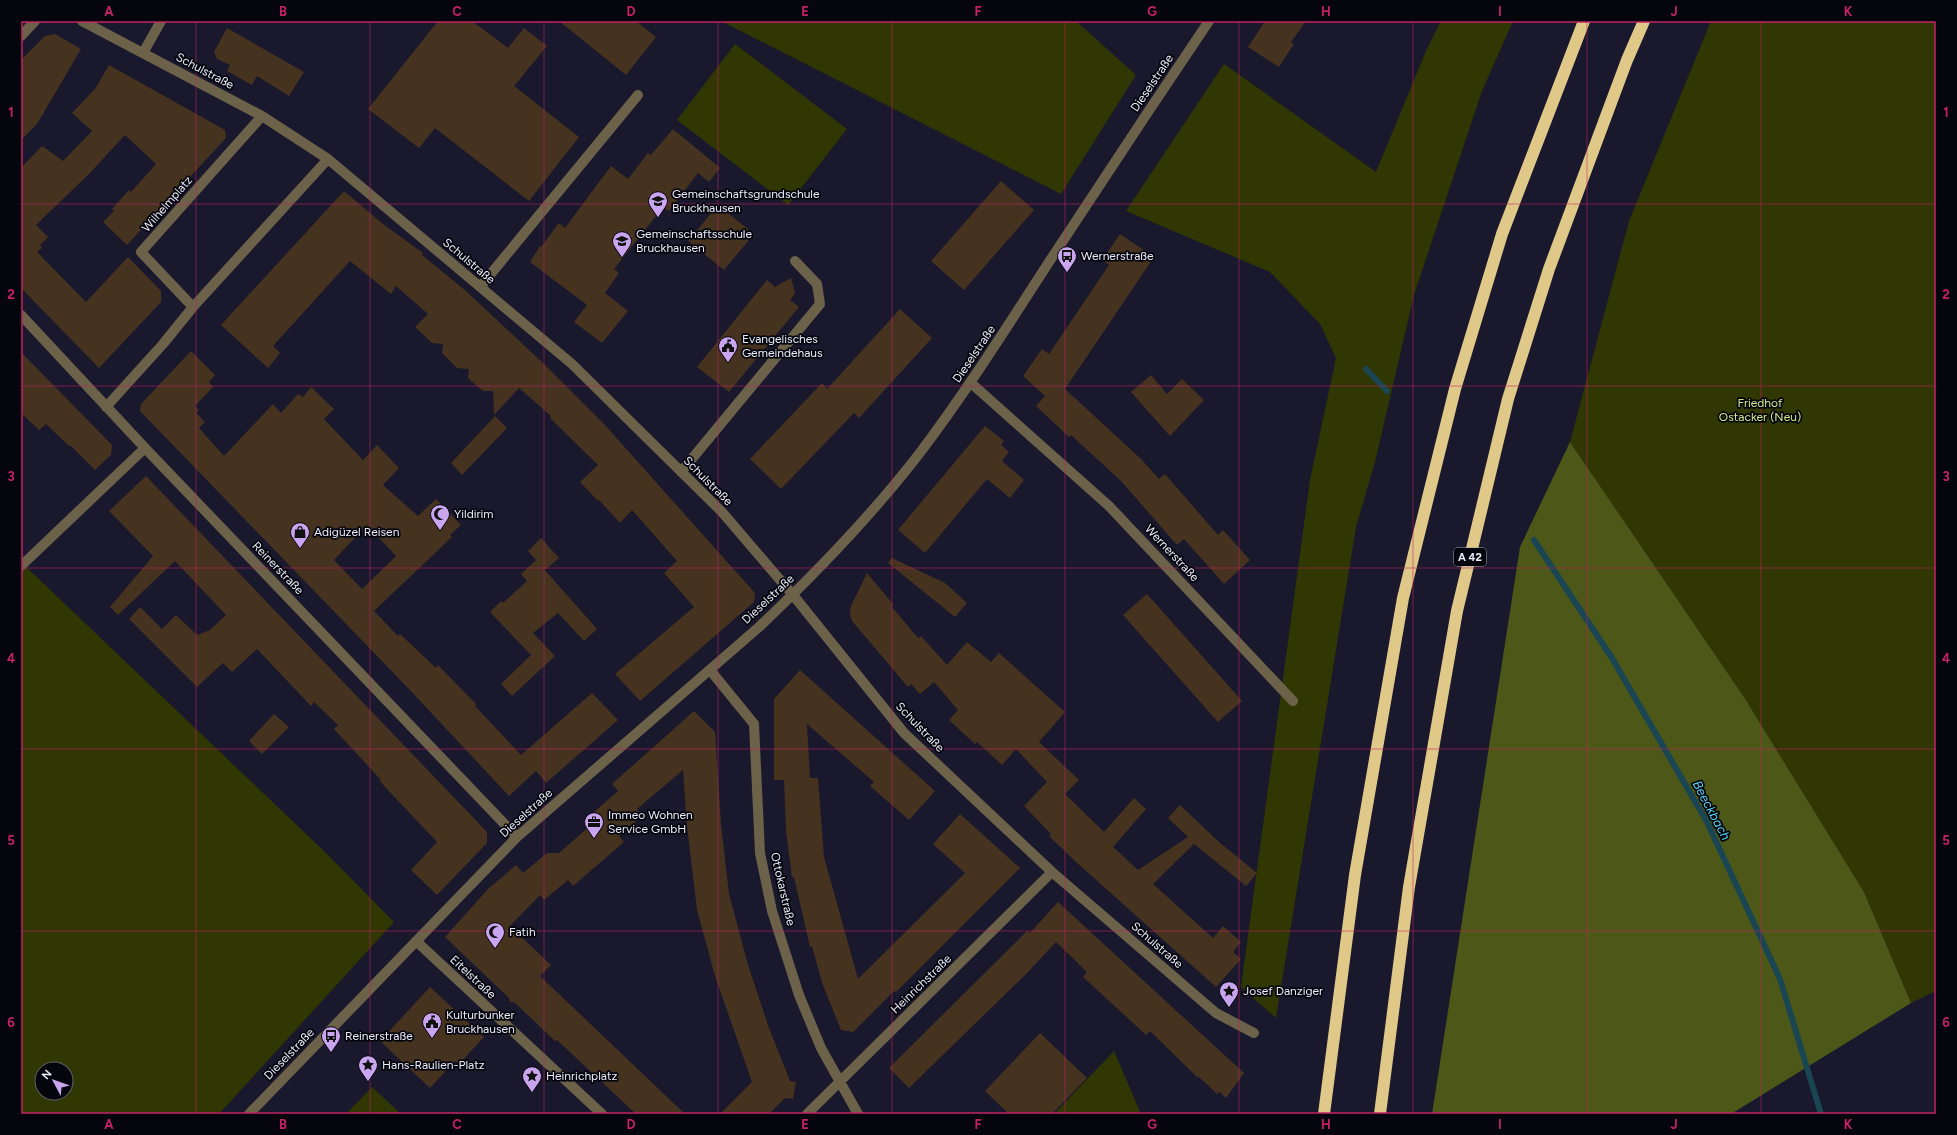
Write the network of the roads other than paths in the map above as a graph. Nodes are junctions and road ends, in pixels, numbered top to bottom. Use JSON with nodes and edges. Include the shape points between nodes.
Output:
{"nodes":[{"id":1,"x":35,"y":21,"type":"edge"},
{"id":2,"x":82,"y":21,"type":"edge"},
{"id":3,"x":161,"y":21,"type":"edge"},
{"id":4,"x":1209,"y":21,"type":"edge"},
{"id":5,"x":1584,"y":21,"type":"edge"},
{"id":6,"x":1644,"y":21,"type":"edge"},
{"id":7,"x":21,"y":36,"type":"edge"},
{"id":8,"x":143,"y":53,"type":"junction"},
{"id":9,"x":638,"y":95,"type":"dead end"},
{"id":10,"x":262,"y":116,"type":"junction"},
{"id":11,"x":328,"y":159,"type":"junction"},
{"id":12,"x":795,"y":261,"type":"dead end"},
{"id":13,"x":480,"y":287,"type":"junction"},
{"id":14,"x":193,"y":307,"type":"junction"},
{"id":15,"x":21,"y":315,"type":"edge"},
{"id":16,"x":971,"y":383,"type":"junction"},
{"id":17,"x":106,"y":407,"type":"junction"},
{"id":18,"x":145,"y":448,"type":"junction"},
{"id":19,"x":681,"y":472,"type":"junction"},
{"id":20,"x":21,"y":566,"type":"edge"},
{"id":21,"x":793,"y":595,"type":"junction"},
{"id":22,"x":710,"y":670,"type":"junction"},
{"id":23,"x":1292,"y":701,"type":"dead end"},
{"id":24,"x":517,"y":838,"type":"junction"},
{"id":25,"x":1052,"y":872,"type":"junction"},
{"id":26,"x":416,"y":941,"type":"junction"},
{"id":27,"x":1254,"y":1033,"type":"dead end"},
{"id":28,"x":840,"y":1081,"type":"junction"},
{"id":29,"x":249,"y":1114,"type":"edge"},
{"id":30,"x":602,"y":1114,"type":"edge"},
{"id":31,"x":807,"y":1114,"type":"edge"},
{"id":32,"x":858,"y":1114,"type":"edge"},
{"id":33,"x":1324,"y":1114,"type":"edge"},
{"id":34,"x":1380,"y":1114,"type":"edge"}],
"edges":[{"from":1,"to":7,"type":"street"},
{"from":2,"to":8,"type":"street","name":"Schulstraße"},
{"from":3,"to":8,"type":"street"},
{"from":4,"to":16,"type":"street","name":"Dieselstraße"},
{"from":5,"to":33,"type":"highway","via":[[1502,234],[1455,389],[1403,598],[1355,875]]},
{"from":6,"to":34,"type":"highway","number":"A 42","via":[[1549,270],[1508,399],[1453,634],[1408,886]]},
{"from":8,"to":10,"type":"street","name":"Schulstraße"},
{"from":9,"to":13,"type":"street"},
{"from":10,"to":11,"type":"street","name":"Schulstraße"},
{"from":10,"to":14,"type":"street","name":"Wilhelmplatz","via":[[141,252]]},
{"from":11,"to":13,"type":"street","name":"Schulstraße"},
{"from":11,"to":14,"type":"street"},
{"from":12,"to":19,"type":"street","via":[[817,284],[820,304]]},
{"from":13,"to":19,"type":"street","name":"Schulstraße","via":[[572,364]]},
{"from":14,"to":17,"type":"street","via":[[164,344]]},
{"from":15,"to":17,"type":"street","name":"Reinerstraße"},
{"from":16,"to":21,"type":"street","name":"Dieselstraße","via":[[918,455],[867,516]]},
{"from":16,"to":23,"type":"street","name":"Wernerstraße","via":[[1109,506]]},
{"from":17,"to":18,"type":"street","name":"Reinerstraße"},
{"from":18,"to":20,"type":"street"},
{"from":18,"to":24,"type":"street","name":"Reinerstraße"},
{"from":19,"to":21,"type":"street","name":"Schulstraße","via":[[722,512]]},
{"from":21,"to":22,"type":"street","name":"Dieselstraße"},
{"from":21,"to":25,"type":"street","name":"Schulstraße","via":[[904,733]]},
{"from":22,"to":24,"type":"street","name":"Dieselstraße"},
{"from":22,"to":28,"type":"street","name":"Ottokarstraße","via":[[754,724],[760,853],[772,911],[799,995],[821,1048]]},
{"from":24,"to":26,"type":"street","name":"Dieselstraße"},
{"from":25,"to":27,"type":"street","name":"Schulstraße","via":[[1216,1013]]},
{"from":25,"to":28,"type":"street","name":"Heinrichstraße"},
{"from":26,"to":29,"type":"street","name":"Dieselstraße"},
{"from":26,"to":30,"type":"street","name":"Eitelstraße"},
{"from":28,"to":31,"type":"street","name":"Heinrichstraße"},
{"from":28,"to":32,"type":"street","name":"Ottokarstraße"}]}
